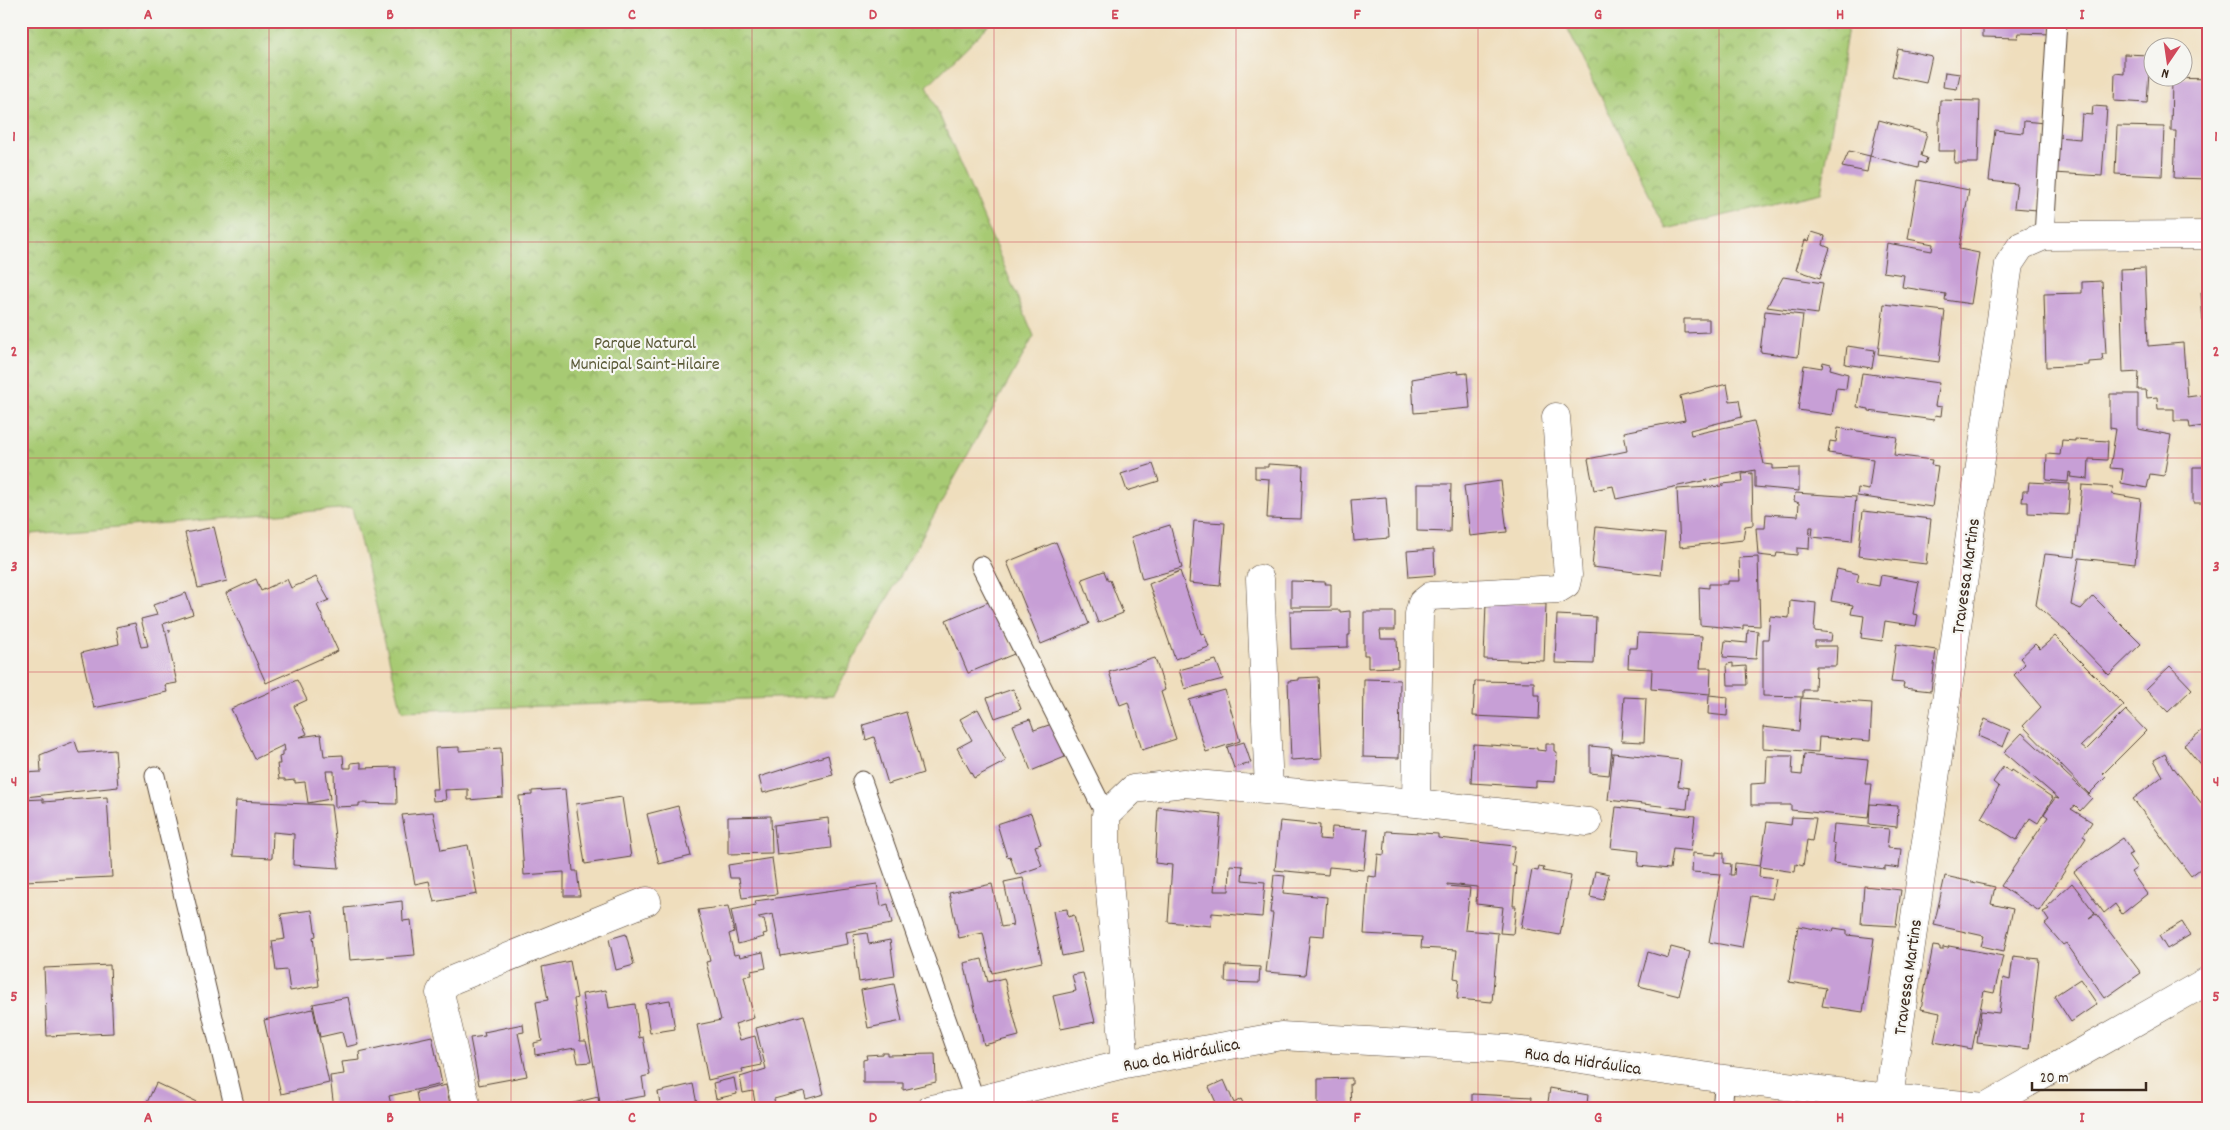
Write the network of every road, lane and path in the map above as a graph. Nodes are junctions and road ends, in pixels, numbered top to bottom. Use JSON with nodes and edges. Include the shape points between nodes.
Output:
{"nodes":[{"id":1,"x":2057,"y":21,"type":"edge"},
{"id":2,"x":2209,"y":235,"type":"edge"},
{"id":3,"x":2044,"y":236,"type":"junction"},
{"id":4,"x":1556,"y":417,"type":"dead end"},
{"id":5,"x":981,"y":566,"type":"dead end"},
{"id":6,"x":1260,"y":579,"type":"dead end"},
{"id":7,"x":155,"y":776,"type":"dead end"},
{"id":8,"x":862,"y":781,"type":"dead end"},
{"id":9,"x":1269,"y":790,"type":"junction"},
{"id":10,"x":1416,"y":803,"type":"junction"},
{"id":11,"x":1106,"y":815,"type":"junction"},
{"id":12,"x":1588,"y":822,"type":"dead end"},
{"id":13,"x":648,"y":901,"type":"dead end"},
{"id":14,"x":2209,"y":980,"type":"edge"},
{"id":15,"x":1125,"y":1064,"type":"junction"},
{"id":16,"x":1725,"y":1079,"type":"junction"},
{"id":17,"x":1889,"y":1098,"type":"junction"},
{"id":18,"x":975,"y":1101,"type":"junction"},
{"id":19,"x":1993,"y":1108,"type":"edge"},
{"id":20,"x":235,"y":1109,"type":"edge"},
{"id":21,"x":467,"y":1109,"type":"edge"},
{"id":22,"x":931,"y":1109,"type":"edge"},
{"id":23,"x":1722,"y":1109,"type":"edge"}],
"edges":[{"from":1,"to":3,"type":"lane"},
{"from":2,"to":3,"type":"street","name":"Travessa Martins"},
{"from":3,"to":17,"type":"street","name":"Travessa Martins","via":[[2020,246],[2009,264]]},
{"from":4,"to":10,"type":"street","via":[[1568,575],[1566,584],[1558,589],[1431,596],[1422,602],[1419,614]]},
{"from":5,"to":11,"type":"lane"},
{"from":6,"to":9,"type":"street"},
{"from":7,"to":20,"type":"lane"},
{"from":8,"to":18,"type":"lane"},
{"from":9,"to":10,"type":"street"},
{"from":9,"to":11,"type":"street","via":[[1184,783],[1133,789]]},
{"from":10,"to":12,"type":"street"},
{"from":11,"to":15,"type":"street"},
{"from":13,"to":21,"type":"street","via":[[444,986],[440,993]]},
{"from":14,"to":19,"type":"street","name":"Rua da Hidráulica"},
{"from":15,"to":16,"type":"street","name":"Rua da Hidráulica","via":[[1281,1036],[1508,1050]]},
{"from":15,"to":18,"type":"street","name":"Rua da Hidráulica"},
{"from":16,"to":17,"type":"street","name":"Rua da Hidráulica"},
{"from":16,"to":23,"type":"lane"},
{"from":17,"to":19,"type":"street","name":"Rua da Hidráulica"},
{"from":18,"to":22,"type":"street","name":"Rua da Hidráulica"}]}
